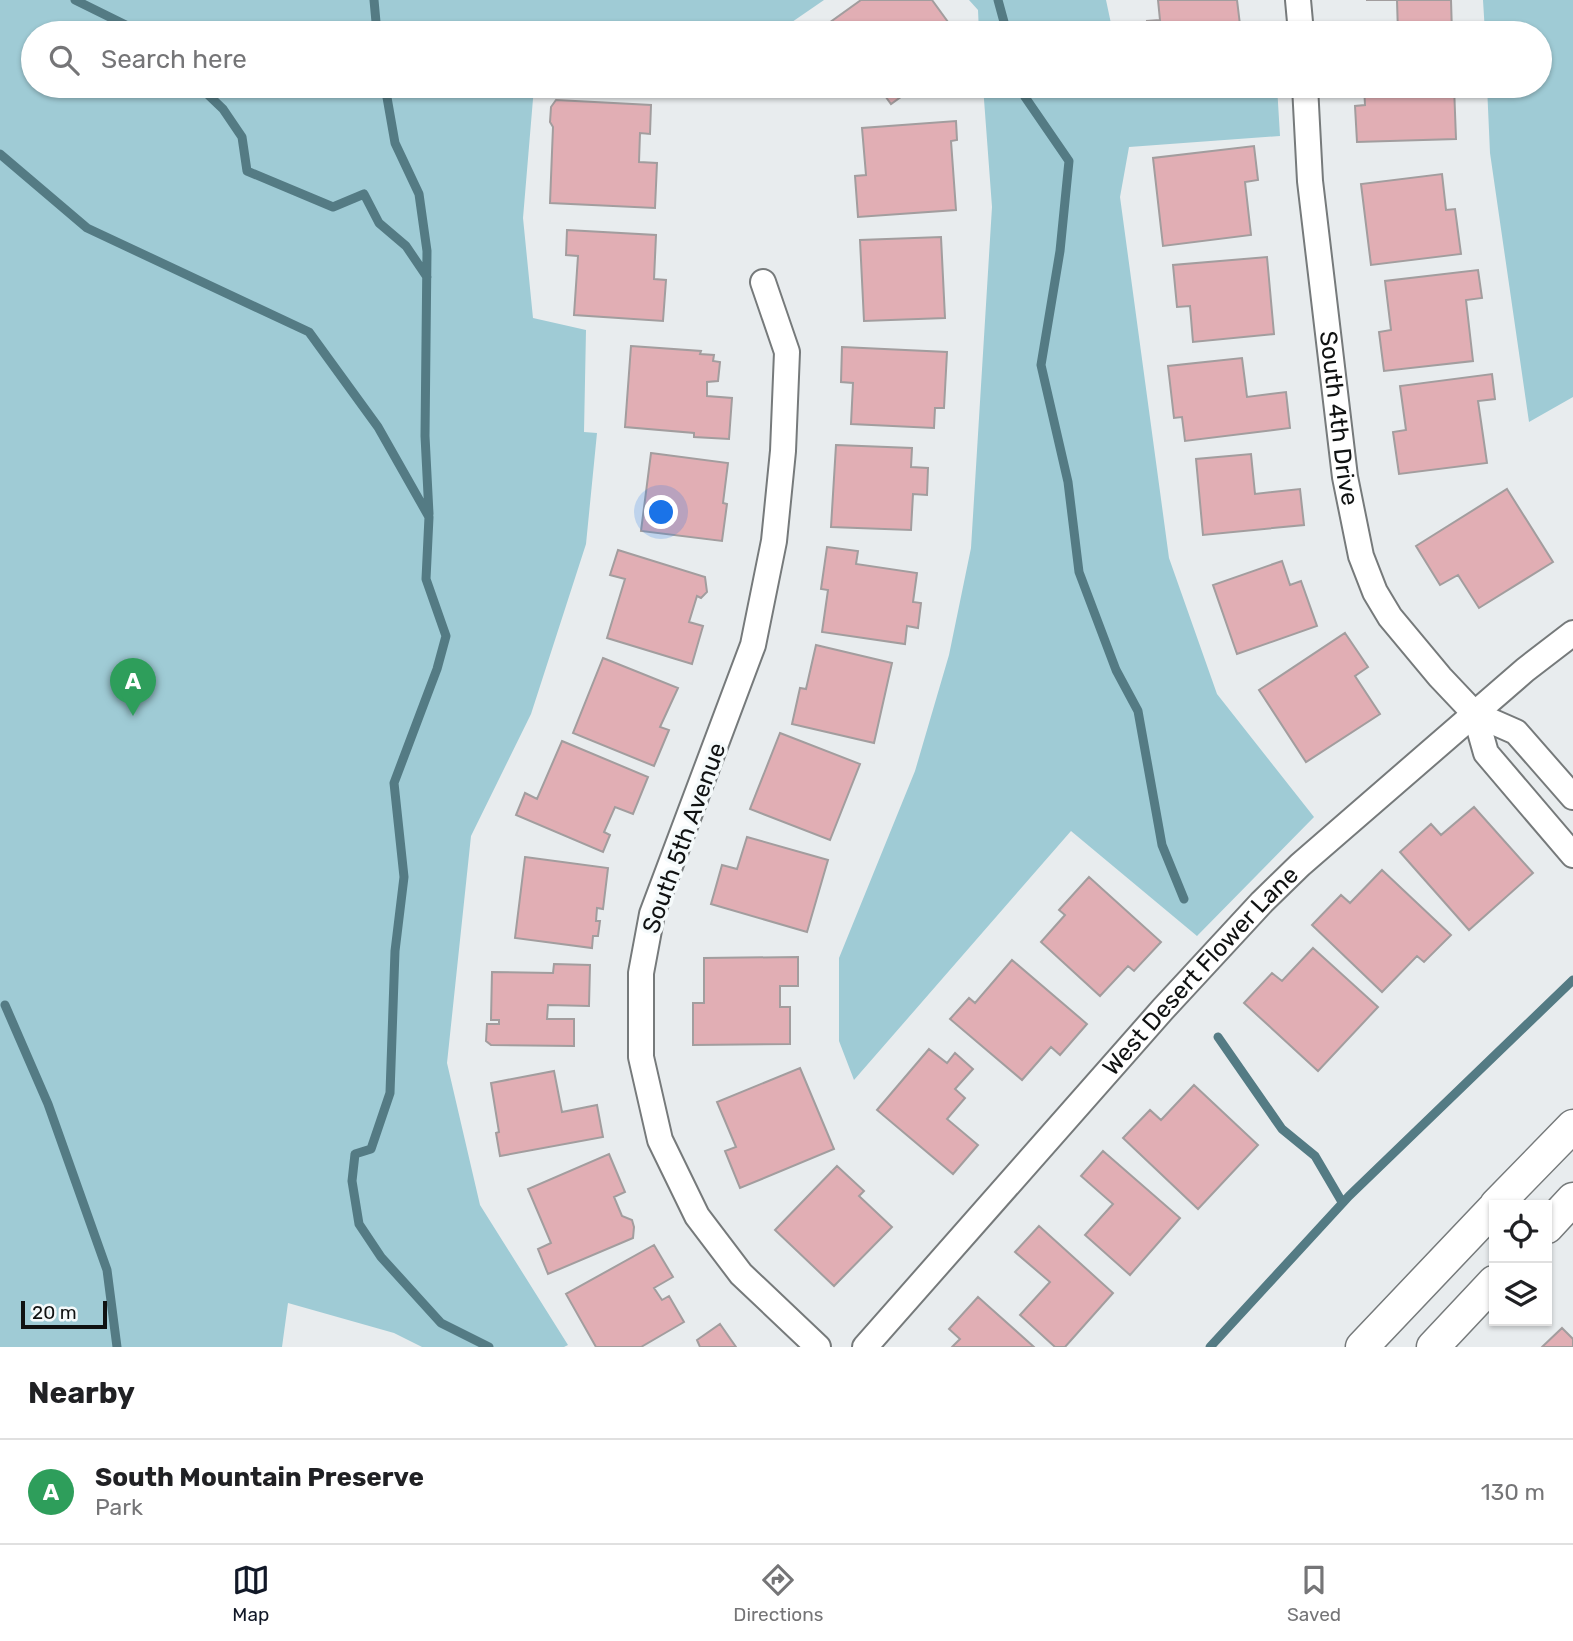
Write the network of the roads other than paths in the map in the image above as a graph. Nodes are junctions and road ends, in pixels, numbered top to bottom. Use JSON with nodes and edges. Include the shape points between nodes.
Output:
{"nodes":[{"id":1,"x":1298,"y":0,"type":"edge"},
{"id":2,"x":1300,"y":21,"type":"edge"},
{"id":3,"x":1306,"y":98,"type":"edge"},
{"id":4,"x":763,"y":282,"type":"dead end"},
{"id":5,"x":1573,"y":633,"type":"edge"},
{"id":6,"x":1475,"y":714,"type":"junction"},
{"id":7,"x":1566,"y":789,"type":"edge"},
{"id":8,"x":1531,"y":807,"type":"junction"},
{"id":9,"x":1573,"y":855,"type":"edge"},
{"id":10,"x":1573,"y":1126,"type":"edge"},
{"id":11,"x":1573,"y":1199,"type":"edge"},
{"id":12,"x":1501,"y":1200,"type":"edge"},
{"id":13,"x":1489,"y":1212,"type":"edge"},
{"id":14,"x":1552,"y":1222,"type":"edge"},
{"id":15,"x":1489,"y":1287,"type":"edge"},
{"id":16,"x":818,"y":1347,"type":"edge"},
{"id":17,"x":865,"y":1347,"type":"edge"},
{"id":18,"x":1362,"y":1347,"type":"edge"},
{"id":19,"x":1433,"y":1347,"type":"edge"}],
"edges":[{"from":1,"to":2,"type":"street"},
{"from":3,"to":6,"type":"street","name":"South 4th Drive","via":[[1310,181],[1342,450],[1361,556],[1390,617]]},
{"from":4,"to":16,"type":"street","name":"South 5th Avenue","via":[[787,352],[774,541],[753,645],[652,914],[641,973],[641,1057],[660,1140],[698,1216],[741,1274]]},
{"from":5,"to":6,"type":"street","name":"West Desert Flower Lane"},
{"from":6,"to":7,"type":"street","name":"South 4th Drive","via":[[1516,732]]},
{"from":6,"to":8,"type":"street","name":"South 4th Drive","via":[[1486,752]]},
{"from":6,"to":17,"type":"street","name":"West Desert Flower Lane","via":[[1262,902]]},
{"from":7,"to":8,"type":"street","name":"South 4th Drive"},
{"from":8,"to":9,"type":"street","name":"South 4th Drive"},
{"from":10,"to":12,"type":"street"},
{"from":11,"to":14,"type":"street"},
{"from":13,"to":18,"type":"street"},
{"from":15,"to":19,"type":"street"}]}
